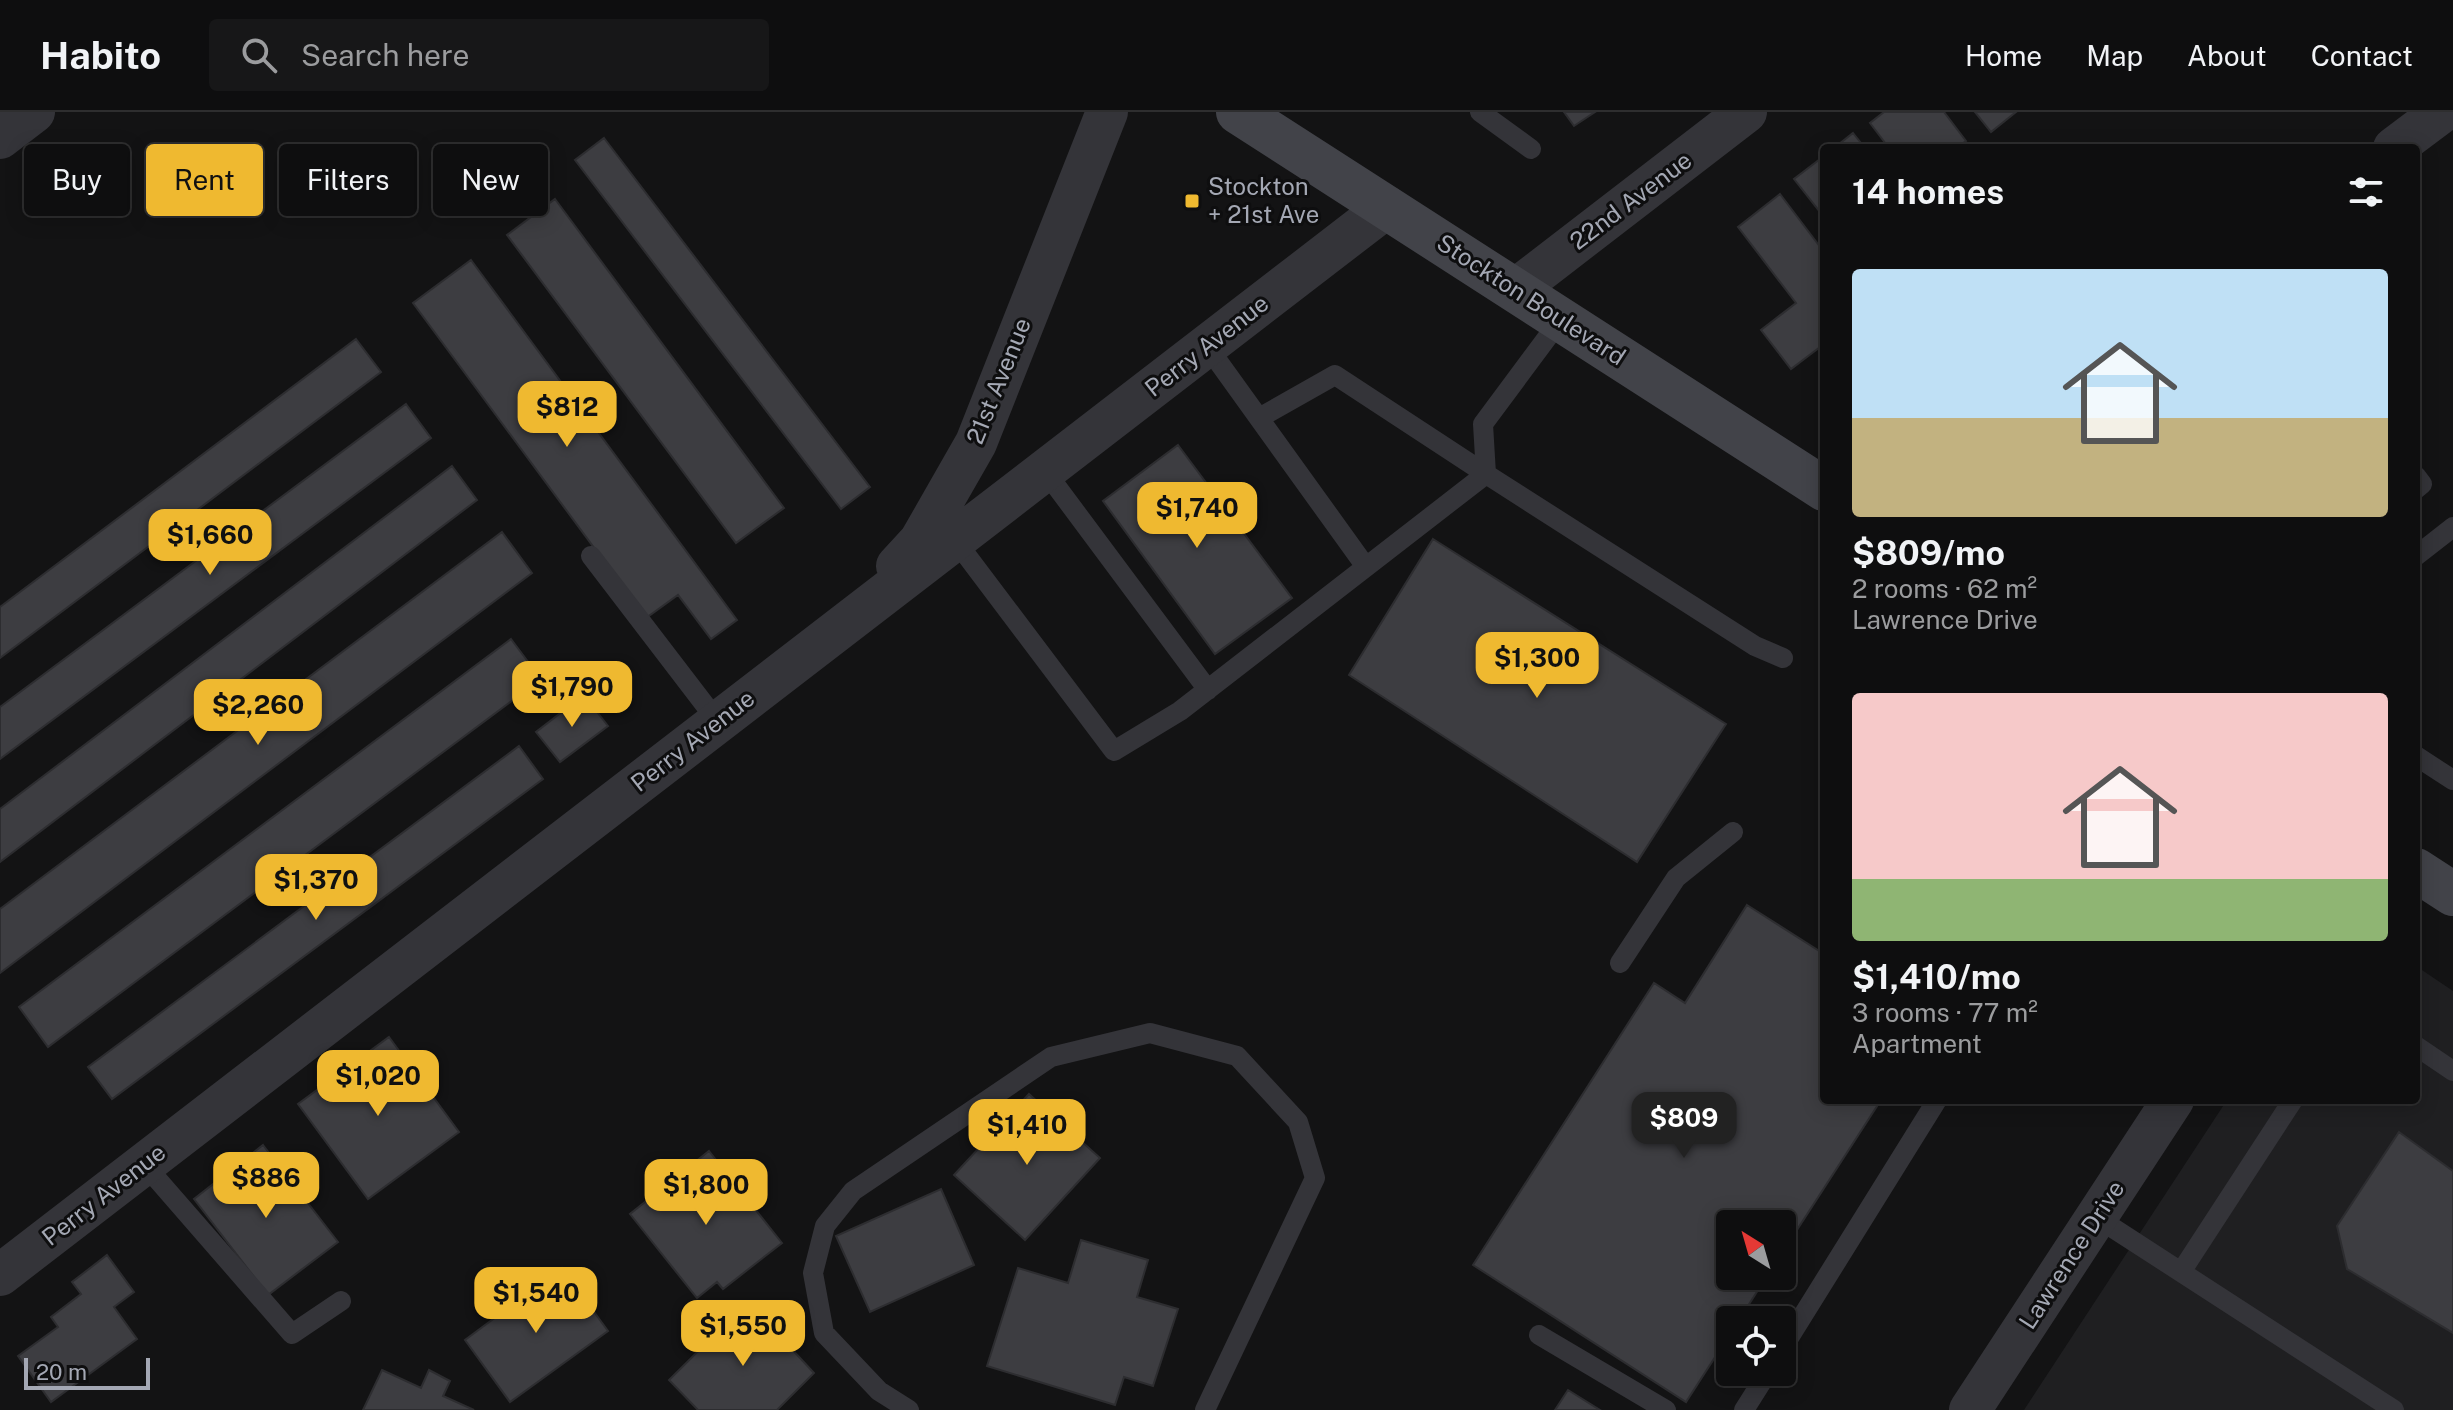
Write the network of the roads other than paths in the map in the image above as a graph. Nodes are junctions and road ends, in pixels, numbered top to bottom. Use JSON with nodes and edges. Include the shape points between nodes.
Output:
{"nodes":[{"id":1,"x":34,"y":112,"type":"edge"},
{"id":2,"x":1107,"y":112,"type":"edge"},
{"id":3,"x":1238,"y":112,"type":"edge"},
{"id":4,"x":1480,"y":112,"type":"edge"},
{"id":5,"x":1746,"y":112,"type":"edge"},
{"id":6,"x":2442,"y":112,"type":"edge"},
{"id":7,"x":0,"y":138,"type":"edge"},
{"id":8,"x":2399,"y":144,"type":"edge"},
{"id":9,"x":1531,"y":149,"type":"dead end"},
{"id":10,"x":1387,"y":207,"type":"junction"},
{"id":11,"x":1515,"y":290,"type":"junction"},
{"id":12,"x":1561,"y":319,"type":"junction"},
{"id":13,"x":1207,"y":346,"type":"junction"},
{"id":14,"x":1259,"y":418,"type":"junction"},
{"id":15,"x":1045,"y":471,"type":"junction"},
{"id":16,"x":1486,"y":474,"type":"junction"},
{"id":17,"x":1820,"y":486,"type":"edge"},
{"id":18,"x":2453,"y":527,"type":"edge"},
{"id":19,"x":955,"y":540,"type":"junction"},
{"id":20,"x":2420,"y":553,"type":"edge"},
{"id":21,"x":591,"y":556,"type":"dead end"},
{"id":22,"x":1366,"y":567,"type":"junction"},
{"id":23,"x":846,"y":624,"type":"junction"},
{"id":24,"x":1783,"y":658,"type":"dead end"},
{"id":25,"x":1208,"y":690,"type":"junction"},
{"id":26,"x":718,"y":722,"type":"junction"},
{"id":27,"x":2420,"y":759,"type":"edge"},
{"id":28,"x":2453,"y":780,"type":"edge"},
{"id":29,"x":1733,"y":832,"type":"dead end"},
{"id":30,"x":2420,"y":873,"type":"edge"},
{"id":31,"x":2453,"y":894,"type":"edge"},
{"id":32,"x":1620,"y":963,"type":"dead end"},
{"id":33,"x":2420,"y":1049,"type":"edge"},
{"id":34,"x":2453,"y":1071,"type":"edge"},
{"id":35,"x":1935,"y":1104,"type":"edge"},
{"id":36,"x":2290,"y":1104,"type":"edge"},
{"id":37,"x":2163,"y":1107,"type":"edge"},
{"id":38,"x":144,"y":1164,"type":"junction"},
{"id":39,"x":2096,"y":1217,"type":"junction"},
{"id":40,"x":2181,"y":1272,"type":"junction"},
{"id":41,"x":0,"y":1275,"type":"edge"},
{"id":42,"x":341,"y":1301,"type":"dead end"},
{"id":43,"x":1796,"y":1327,"type":"edge"},
{"id":44,"x":1539,"y":1335,"type":"dead end"},
{"id":45,"x":1759,"y":1386,"type":"edge"},
{"id":46,"x":909,"y":1410,"type":"edge"},
{"id":47,"x":1205,"y":1410,"type":"edge"},
{"id":48,"x":1666,"y":1410,"type":"edge"},
{"id":49,"x":1744,"y":1410,"type":"edge"},
{"id":50,"x":1970,"y":1410,"type":"edge"},
{"id":51,"x":2394,"y":1410,"type":"edge"}],
"edges":[{"from":1,"to":7,"type":"street"},
{"from":2,"to":23,"type":"street","name":"21st Avenue","via":[[976,443],[920,541]]},
{"from":3,"to":10,"type":"main road","name":"Stockton Boulevard"},
{"from":4,"to":9,"type":"lane"},
{"from":5,"to":11,"type":"street","name":"22nd Avenue"},
{"from":6,"to":8,"type":"street"},
{"from":10,"to":11,"type":"main road","name":"Stockton Boulevard"},
{"from":10,"to":13,"type":"street","name":"Perry Avenue"},
{"from":11,"to":12,"type":"main road","name":"Stockton Boulevard"},
{"from":12,"to":16,"type":"lane","via":[[1483,424]]},
{"from":12,"to":17,"type":"main road","name":"Stockton Boulevard"},
{"from":13,"to":14,"type":"lane"},
{"from":13,"to":15,"type":"street","name":"Perry Avenue"},
{"from":14,"to":16,"type":"lane","via":[[1335,375]]},
{"from":14,"to":22,"type":"lane"},
{"from":15,"to":19,"type":"street","name":"Perry Avenue"},
{"from":15,"to":25,"type":"lane"},
{"from":16,"to":22,"type":"lane"},
{"from":16,"to":24,"type":"lane","via":[[1755,646]]},
{"from":18,"to":20,"type":"lane"},
{"from":19,"to":23,"type":"street","name":"Perry Avenue"},
{"from":19,"to":25,"type":"lane","via":[[1114,751]]},
{"from":21,"to":26,"type":"lane"},
{"from":22,"to":25,"type":"lane"},
{"from":23,"to":26,"type":"street","name":"Perry Avenue"},
{"from":26,"to":38,"type":"street","name":"Perry Avenue"},
{"from":27,"to":28,"type":"lane"},
{"from":29,"to":32,"type":"lane","via":[[1676,878]]},
{"from":30,"to":31,"type":"main road"},
{"from":33,"to":34,"type":"lane"},
{"from":35,"to":43,"type":"lane"},
{"from":36,"to":40,"type":"lane"},
{"from":37,"to":39,"type":"street","name":"Lawrence Drive"},
{"from":38,"to":41,"type":"street","name":"Perry Avenue"},
{"from":38,"to":42,"type":"lane","via":[[292,1334]]},
{"from":39,"to":40,"type":"lane"},
{"from":39,"to":50,"type":"street","name":"Lawrence Drive"},
{"from":40,"to":51,"type":"lane"},
{"from":44,"to":48,"type":"lane"},
{"from":45,"to":49,"type":"lane"},
{"from":46,"to":47,"type":"lane","via":[[879,1391],[824,1333],[813,1273],[825,1226],[853,1191],[1051,1057],[1150,1033],[1237,1056],[1298,1122],[1315,1178]]}]}
